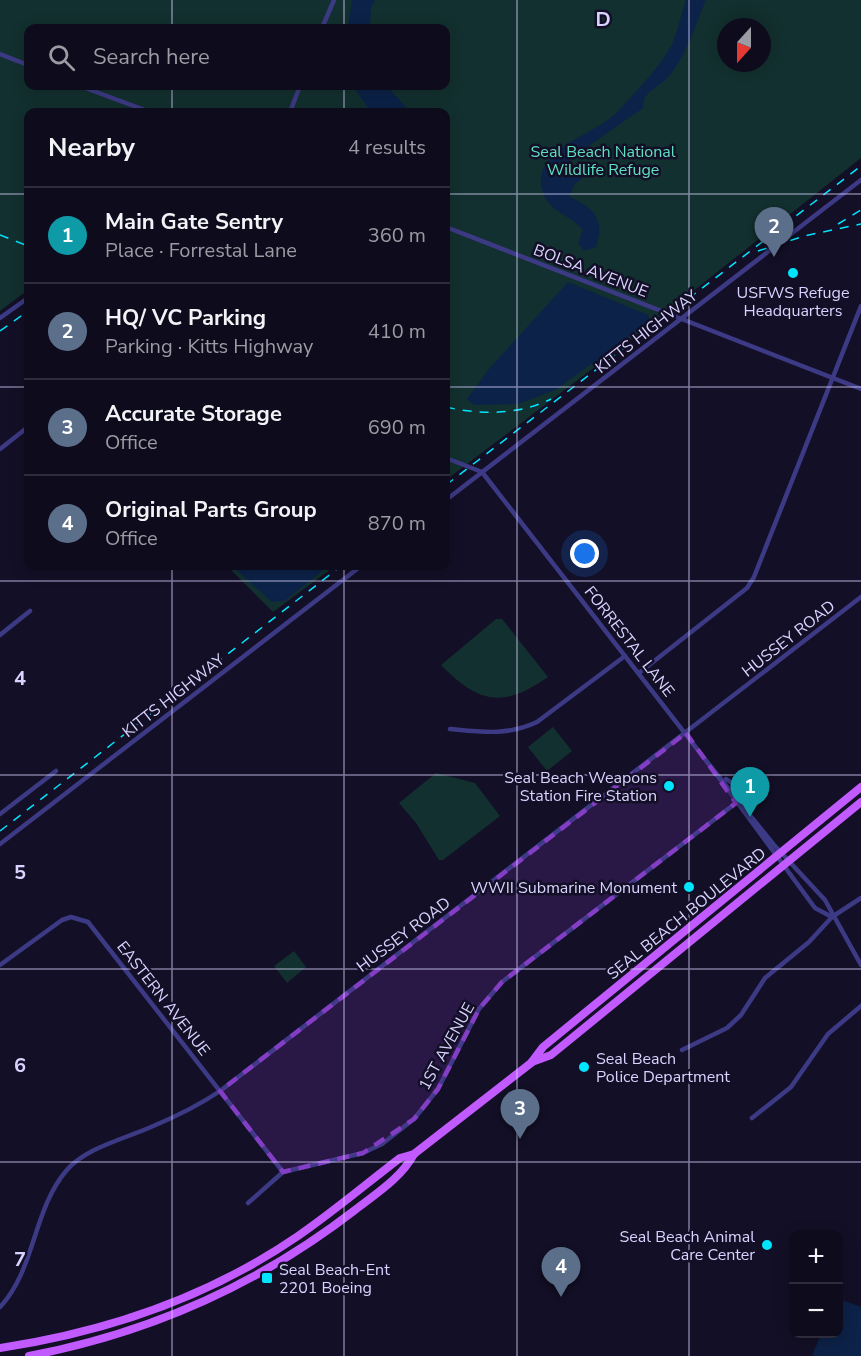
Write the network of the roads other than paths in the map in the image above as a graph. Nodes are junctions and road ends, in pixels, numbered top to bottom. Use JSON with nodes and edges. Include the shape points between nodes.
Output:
{"nodes":[{"id":1,"x":334,"y":0,"type":"edge"},
{"id":2,"x":324,"y":24,"type":"edge"},
{"id":3,"x":0,"y":54,"type":"edge"},
{"id":4,"x":24,"y":63,"type":"edge"},
{"id":5,"x":91,"y":90,"type":"edge"},
{"id":6,"x":298,"y":90,"type":"edge"},
{"id":7,"x":139,"y":108,"type":"edge"},
{"id":8,"x":292,"y":108,"type":"edge"},
{"id":9,"x":861,"y":180,"type":"edge"},
{"id":10,"x":450,"y":229,"type":"edge"},
{"id":11,"x":24,"y":301,"type":"edge"},
{"id":12,"x":861,"y":306,"type":"edge"},
{"id":13,"x":0,"y":318,"type":"edge"},
{"id":14,"x":682,"y":318,"type":"junction"},
{"id":15,"x":834,"y":378,"type":"junction"},
{"id":16,"x":861,"y":389,"type":"edge"},
{"id":17,"x":24,"y":430,"type":"edge"},
{"id":18,"x":0,"y":449,"type":"edge"},
{"id":19,"x":450,"y":460,"type":"edge"},
{"id":20,"x":482,"y":472,"type":"junction"},
{"id":21,"x":450,"y":497,"type":"edge"},
{"id":22,"x":356,"y":570,"type":"edge"},
{"id":23,"x":861,"y":597,"type":"edge"},
{"id":24,"x":30,"y":611,"type":"dead end"},
{"id":25,"x":0,"y":635,"type":"edge"},
{"id":26,"x":625,"y":656,"type":"junction"},
{"id":27,"x":639,"y":673,"type":"junction"},
{"id":28,"x":450,"y":729,"type":"dead end"},
{"id":29,"x":686,"y":733,"type":"junction"},
{"id":30,"x":56,"y":771,"type":"dead end"},
{"id":31,"x":716,"y":772,"type":"junction"},
{"id":32,"x":861,"y":787,"type":"edge"},
{"id":33,"x":861,"y":802,"type":"edge"},
{"id":34,"x":736,"y":803,"type":"junction"},
{"id":35,"x":0,"y":814,"type":"edge"},
{"id":36,"x":2,"y":841,"type":"edge"},
{"id":37,"x":779,"y":854,"type":"junction"},
{"id":38,"x":787,"y":863,"type":"junction"},
{"id":39,"x":861,"y":898,"type":"edge"},
{"id":40,"x":832,"y":917,"type":"junction"},
{"id":41,"x":0,"y":965,"type":"edge"},
{"id":42,"x":861,"y":965,"type":"edge"},
{"id":43,"x":861,"y":1006,"type":"edge"},
{"id":44,"x":682,"y":1050,"type":"dead end"},
{"id":45,"x":531,"y":1063,"type":"junction"},
{"id":46,"x":220,"y":1091,"type":"junction"},
{"id":47,"x":752,"y":1118,"type":"dead end"},
{"id":48,"x":414,"y":1154,"type":"junction"},
{"id":49,"x":284,"y":1172,"type":"junction"},
{"id":50,"x":248,"y":1203,"type":"dead end"},
{"id":51,"x":233,"y":1275,"type":"junction"},
{"id":52,"x":239,"y":1286,"type":"junction"},
{"id":53,"x":0,"y":1307,"type":"edge"},
{"id":54,"x":0,"y":1348,"type":"edge"},
{"id":55,"x":30,"y":1356,"type":"edge"}],
"edges":[{"from":1,"to":2,"type":"street"},
{"from":3,"to":4,"type":"street"},
{"from":5,"to":7,"type":"street"},
{"from":6,"to":8,"type":"street"},
{"from":9,"to":14,"type":"street","name":"KITTS HIGHWAY"},
{"from":10,"to":14,"type":"street","name":"BOLSA AVENUE"},
{"from":11,"to":13,"type":"street"},
{"from":12,"to":15,"type":"street"},
{"from":14,"to":15,"type":"street","name":"BOLSA AVENUE"},
{"from":14,"to":20,"type":"street","name":"KITTS HIGHWAY"},
{"from":15,"to":16,"type":"street","name":"BOLSA AVENUE"},
{"from":15,"to":27,"type":"street","via":[[760,566],[747,588]]},
{"from":17,"to":18,"type":"street"},
{"from":19,"to":20,"type":"street"},
{"from":20,"to":21,"type":"street","name":"KITTS HIGHWAY"},
{"from":20,"to":26,"type":"street","name":"FORRESTAL LANE"},
{"from":22,"to":36,"type":"street","name":"KITTS HIGHWAY"},
{"from":23,"to":29,"type":"street","name":"HUSSEY ROAD"},
{"from":24,"to":25,"type":"street"},
{"from":26,"to":27,"type":"street","name":"FORRESTAL LANE"},
{"from":26,"to":28,"type":"street","via":[[522,729],[492,733]]},
{"from":27,"to":29,"type":"street","name":"FORRESTAL LANE"},
{"from":29,"to":31,"type":"street","name":"FORRESTAL LANE"},
{"from":29,"to":46,"type":"street","name":"HUSSEY ROAD"},
{"from":30,"to":35,"type":"street"},
{"from":31,"to":34,"type":"street","name":"FORRESTAL LANE"},
{"from":31,"to":37,"type":"street","name":"FORRESTAL LANE"},
{"from":32,"to":37,"type":"main road","name":"SEAL BEACH BOULEVARD"},
{"from":33,"to":38,"type":"main road","name":"SEAL BEACH BOULEVARD"},
{"from":34,"to":37,"type":"street","name":"FORRESTAL LANE"},
{"from":34,"to":49,"type":"street","name":"1ST AVENUE","via":[[497,987],[469,1027],[438,1089],[414,1119],[382,1144],[363,1153]]},
{"from":37,"to":38,"type":"street"},
{"from":37,"to":38,"type":"street"},
{"from":37,"to":45,"type":"main road","name":"SEAL BEACH BOULEVARD","via":[[543,1047]]},
{"from":38,"to":40,"type":"street","via":[[825,900]]},
{"from":38,"to":40,"type":"street","via":[[815,908]]},
{"from":38,"to":45,"type":"main road","name":"SEAL BEACH BOULEVARD","via":[[550,1056]]},
{"from":39,"to":40,"type":"street"},
{"from":40,"to":42,"type":"street"},
{"from":40,"to":44,"type":"street","via":[[809,942],[765,978],[741,1015],[727,1028]]},
{"from":41,"to":46,"type":"street","name":"EASTERN AVENUE","via":[[62,920],[71,917],[88,922]]},
{"from":43,"to":47,"type":"street","via":[[828,1034],[791,1087]]},
{"from":45,"to":48,"type":"main road","name":"SEAL BEACH BOULEVARD"},
{"from":46,"to":49,"type":"street","name":"EASTERN AVENUE"},
{"from":46,"to":53,"type":"street","name":"HUSSEY ROAD","via":[[184,1113],[73,1163],[56,1183],[15,1288]]},
{"from":48,"to":51,"type":"main road","name":"SEAL BEACH BOULEVARD","via":[[400,1158],[297,1237]]},
{"from":48,"to":52,"type":"main road","name":"SEAL BEACH BOULEVARD","via":[[406,1170],[323,1235]]},
{"from":49,"to":50,"type":"street","name":"1ST AVENUE"},
{"from":51,"to":52,"type":"main road"},
{"from":51,"to":54,"type":"main road","name":"SEAL BEACH BOULEVARD","via":[[168,1304],[104,1326]]},
{"from":52,"to":55,"type":"main road","name":"SEAL BEACH BOULEVARD","via":[[177,1315],[119,1335]]}]}
